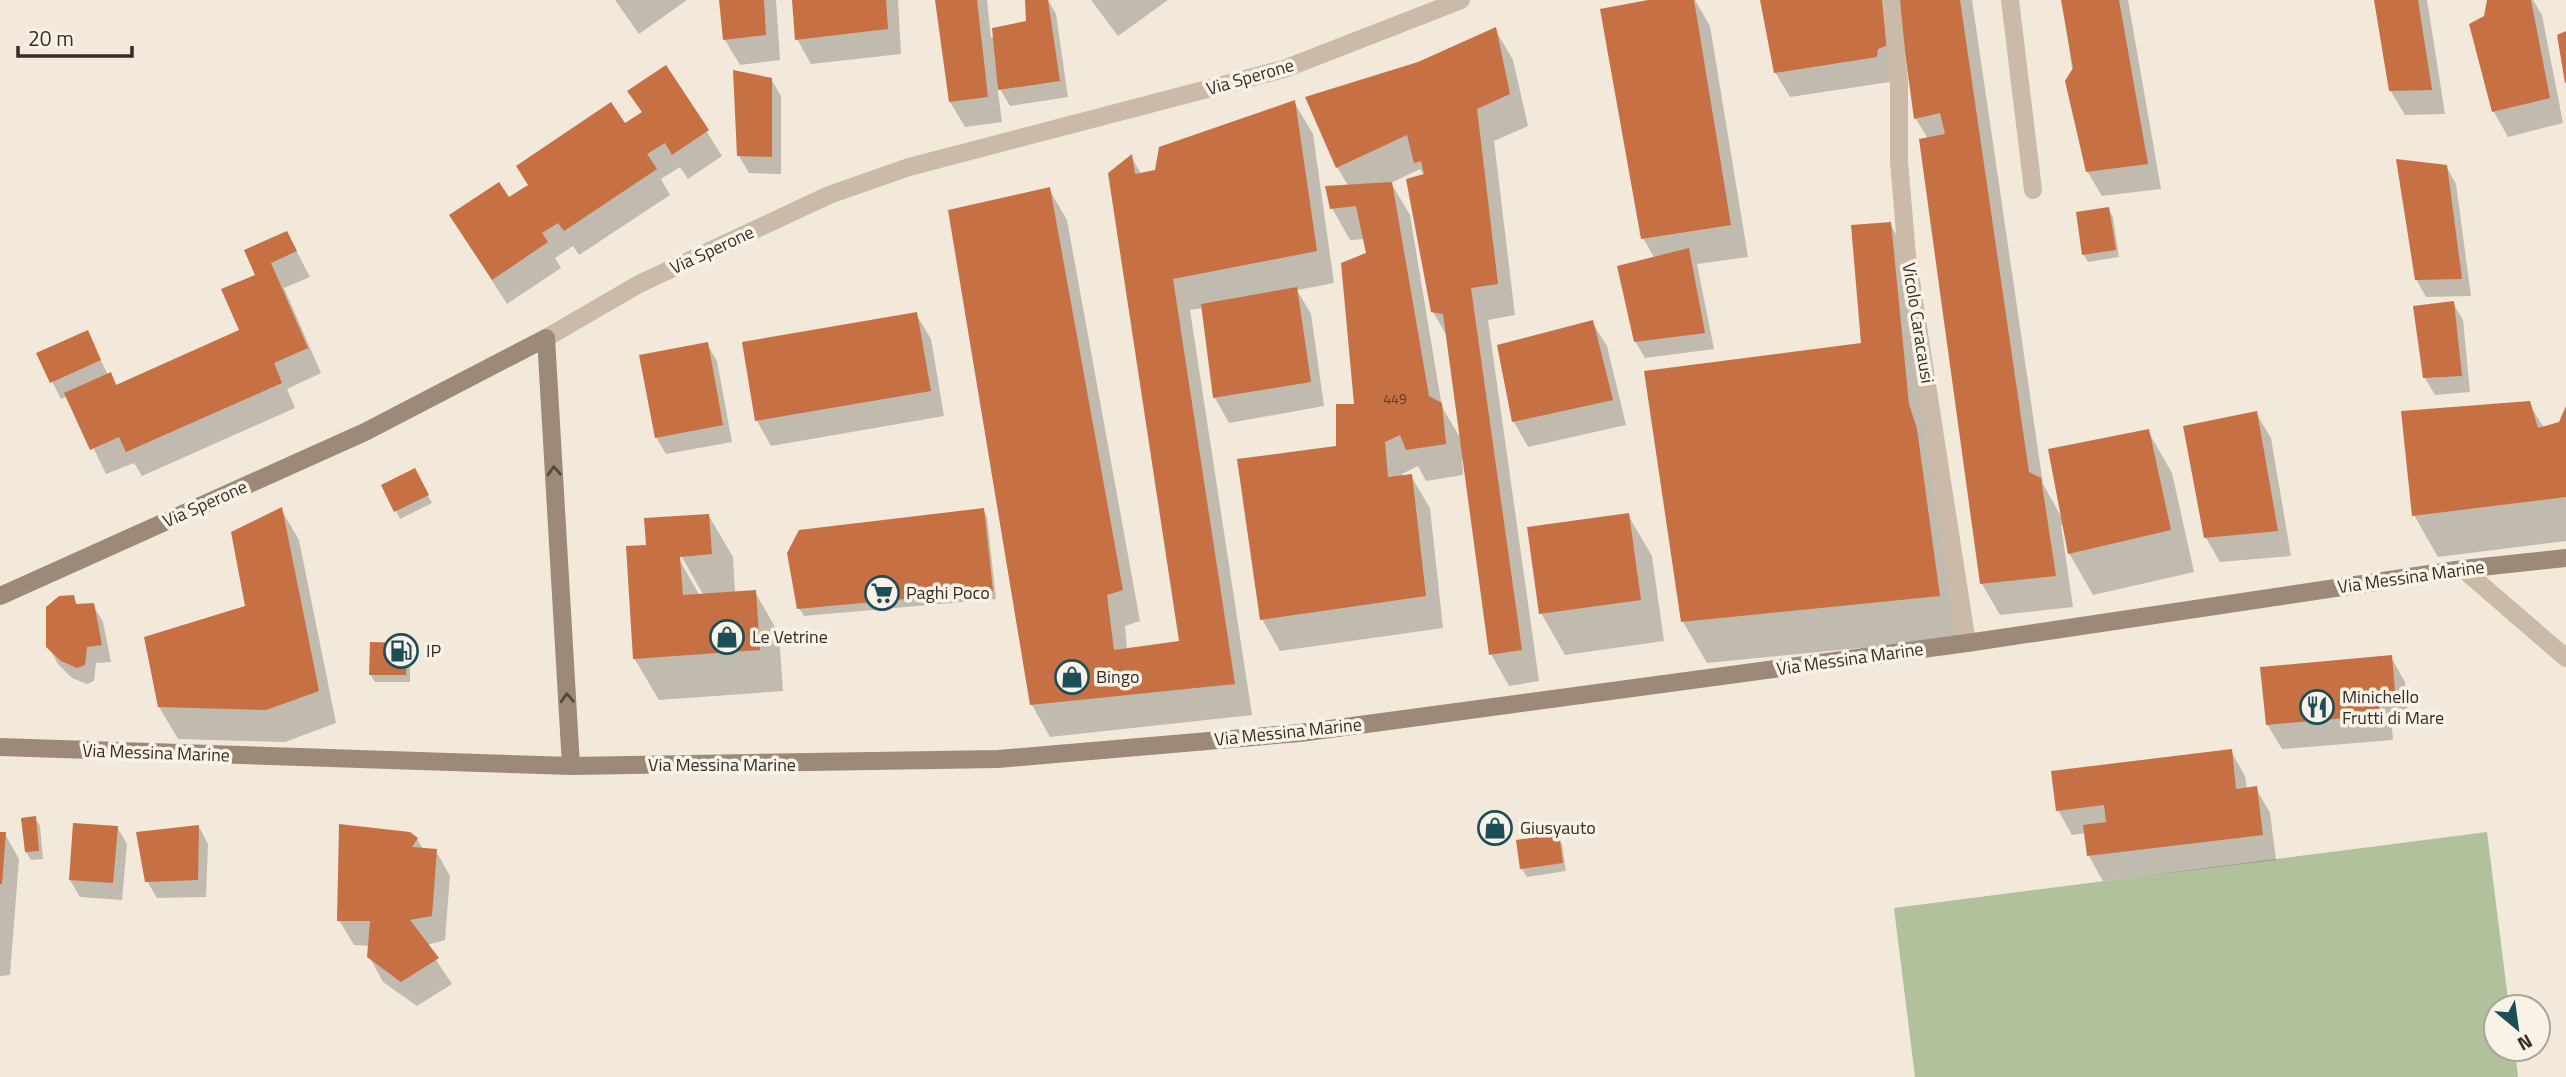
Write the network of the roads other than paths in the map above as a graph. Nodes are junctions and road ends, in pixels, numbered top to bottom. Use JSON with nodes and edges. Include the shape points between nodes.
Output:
{"nodes":[{"id":1,"x":1461,"y":0,"type":"edge"},
{"id":2,"x":1891,"y":0,"type":"edge"},
{"id":3,"x":2010,"y":0,"type":"edge"},
{"id":4,"x":2033,"y":190,"type":"dead end"},
{"id":5,"x":546,"y":338,"type":"junction"},
{"id":6,"x":2566,"y":558,"type":"edge"},
{"id":7,"x":2463,"y":569,"type":"junction"},
{"id":8,"x":0,"y":596,"type":"edge"},
{"id":9,"x":1967,"y":643,"type":"junction"},
{"id":10,"x":2566,"y":658,"type":"edge"},
{"id":11,"x":0,"y":747,"type":"edge"},
{"id":12,"x":571,"y":766,"type":"junction"}],
"edges":[{"from":1,"to":5,"type":"street","name":"Via Sperone","via":[[1284,69],[909,167],[829,195],[639,284]]},
{"from":2,"to":9,"type":"street","name":"Vicolo Caracausi","via":[[1907,256]]},
{"from":3,"to":4,"type":"street"},
{"from":5,"to":8,"type":"main road","name":"Via Sperone","via":[[365,432]]},
{"from":12,"to":5,"type":"main road","one_way":true},
{"from":6,"to":7,"type":"main road","name":"Via Messina Marine"},
{"from":7,"to":9,"type":"main road","name":"Via Messina Marine"},
{"from":7,"to":10,"type":"street"},
{"from":9,"to":12,"type":"main road","name":"Via Messina Marine","via":[[1272,735],[998,759]]},
{"from":11,"to":12,"type":"main road","name":"Via Messina Marine"}]}
